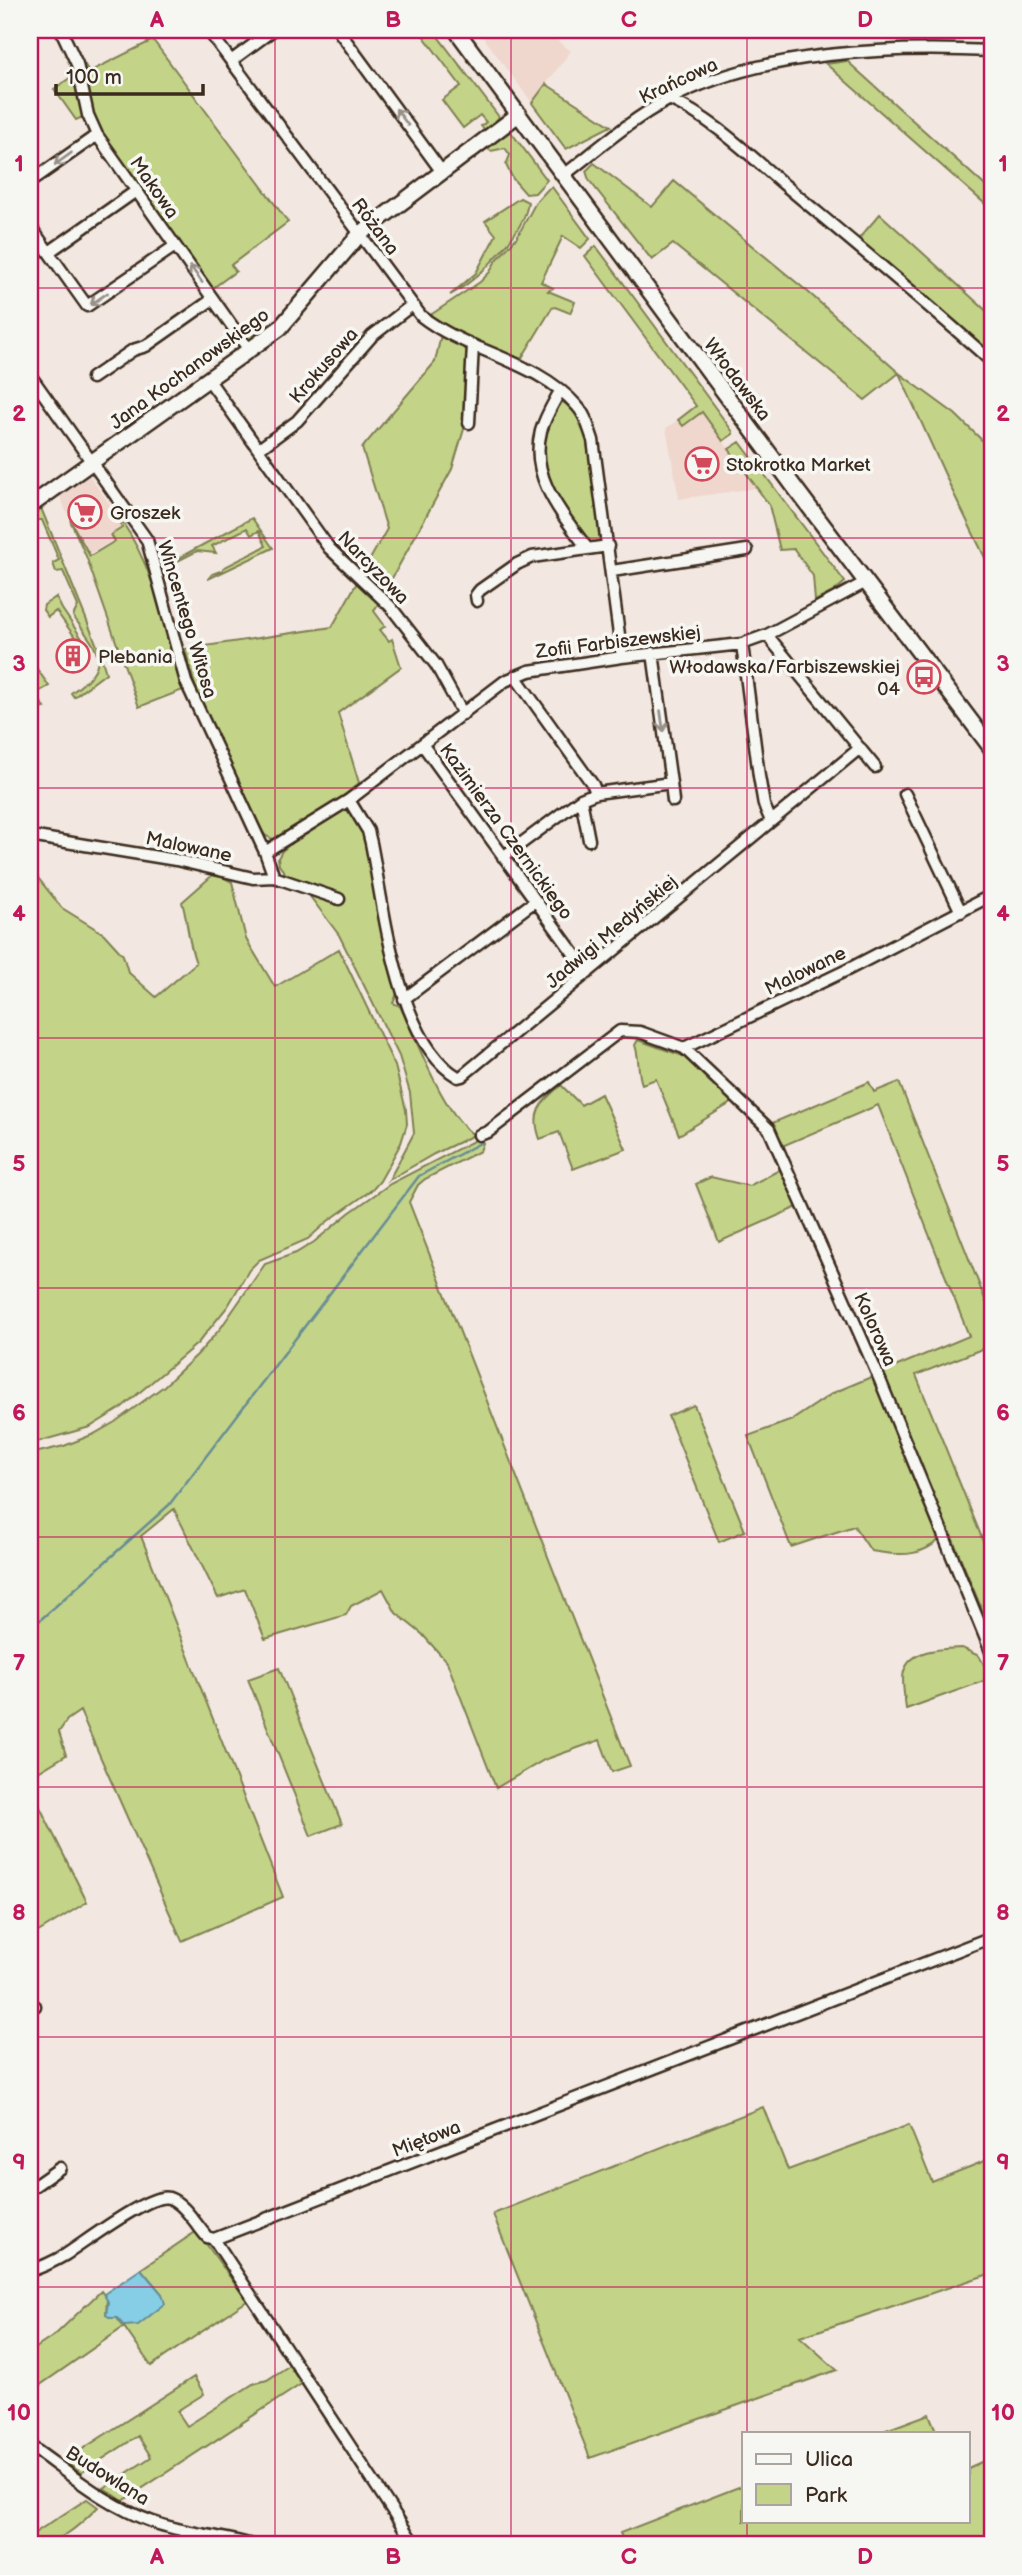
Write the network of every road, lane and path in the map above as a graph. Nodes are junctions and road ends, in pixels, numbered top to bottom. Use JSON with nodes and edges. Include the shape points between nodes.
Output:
{"nodes":[{"id":1,"x":61,"y":30,"type":"edge"},
{"id":2,"x":208,"y":30,"type":"edge"},
{"id":3,"x":273,"y":30,"type":"edge"},
{"id":4,"x":338,"y":30,"type":"edge"},
{"id":5,"x":456,"y":30,"type":"edge"},
{"id":6,"x":992,"y":51,"type":"edge"},
{"id":7,"x":231,"y":61,"type":"junction"},
{"id":8,"x":669,"y":99,"type":"junction"},
{"id":9,"x":519,"y":114,"type":"junction"},
{"id":10,"x":97,"y":135,"type":"junction"},
{"id":11,"x":442,"y":172,"type":"junction"},
{"id":12,"x":564,"y":175,"type":"junction"},
{"id":13,"x":30,"y":182,"type":"edge"},
{"id":14,"x":136,"y":191,"type":"junction"},
{"id":15,"x":30,"y":226,"type":"edge"},
{"id":16,"x":360,"y":234,"type":"junction"},
{"id":17,"x":175,"y":246,"type":"junction"},
{"id":18,"x":49,"y":253,"type":"junction"},
{"id":19,"x":214,"y":299,"type":"junction"},
{"id":20,"x":412,"y":305,"type":"junction"},
{"id":21,"x":473,"y":345,"type":"junction"},
{"id":22,"x":249,"y":350,"type":"junction"},
{"id":23,"x":992,"y":362,"type":"edge"},
{"id":24,"x":30,"y":375,"type":"edge"},
{"id":25,"x":92,"y":378,"type":"dead end"},
{"id":26,"x":208,"y":379,"type":"junction"},
{"id":27,"x":560,"y":391,"type":"junction"},
{"id":28,"x":468,"y":423,"type":"dead end"},
{"id":29,"x":259,"y":449,"type":"junction"},
{"id":30,"x":91,"y":462,"type":"junction"},
{"id":31,"x":30,"y":506,"type":"edge"},
{"id":32,"x":608,"y":546,"type":"junction"},
{"id":33,"x":587,"y":548,"type":"junction"},
{"id":34,"x":747,"y":550,"type":"dead end"},
{"id":35,"x":612,"y":571,"type":"junction"},
{"id":36,"x":866,"y":582,"type":"junction"},
{"id":37,"x":477,"y":601,"type":"dead end"},
{"id":38,"x":767,"y":635,"type":"junction"},
{"id":39,"x":742,"y":643,"type":"junction"},
{"id":40,"x":653,"y":653,"type":"junction"},
{"id":41,"x":622,"y":657,"type":"junction"},
{"id":42,"x":515,"y":676,"type":"junction"},
{"id":43,"x":463,"y":713,"type":"junction"},
{"id":44,"x":422,"y":744,"type":"junction"},
{"id":45,"x":860,"y":748,"type":"junction"},
{"id":46,"x":992,"y":749,"type":"edge"},
{"id":47,"x":875,"y":767,"type":"dead end"},
{"id":48,"x":671,"y":783,"type":"junction"},
{"id":49,"x":596,"y":793,"type":"junction"},
{"id":50,"x":905,"y":794,"type":"dead end"},
{"id":51,"x":353,"y":796,"type":"junction"},
{"id":52,"x":581,"y":799,"type":"junction"},
{"id":53,"x":673,"y":801,"type":"dead end"},
{"id":54,"x":771,"y":821,"type":"junction"},
{"id":55,"x":30,"y":836,"type":"edge"},
{"id":56,"x":589,"y":840,"type":"dead end"},
{"id":57,"x":265,"y":852,"type":"junction"},
{"id":58,"x":503,"y":857,"type":"junction"},
{"id":59,"x":274,"y":877,"type":"junction"},
{"id":60,"x":992,"y":895,"type":"edge"},
{"id":61,"x":339,"y":900,"type":"dead end"},
{"id":62,"x":535,"y":901,"type":"junction"},
{"id":63,"x":961,"y":912,"type":"junction"},
{"id":64,"x":588,"y":972,"type":"junction"},
{"id":65,"x":404,"y":999,"type":"junction"},
{"id":66,"x":684,"y":1048,"type":"junction"},
{"id":67,"x":479,"y":1135,"type":"dead end"},
{"id":68,"x":992,"y":1654,"type":"edge"},
{"id":69,"x":992,"y":1937,"type":"edge"},
{"id":70,"x":60,"y":2168,"type":"dead end"},
{"id":71,"x":30,"y":2189,"type":"edge"},
{"id":72,"x":214,"y":2239,"type":"junction"},
{"id":73,"x":30,"y":2271,"type":"edge"},
{"id":74,"x":30,"y":2446,"type":"edge"},
{"id":75,"x":252,"y":2545,"type":"edge"},
{"id":76,"x":415,"y":2545,"type":"edge"}],
"edges":[{"from":1,"to":10,"type":"street","name":"Makowa","via":[[77,64]]},
{"from":2,"to":7,"type":"street","name":"Różana"},
{"from":3,"to":7,"type":"street"},
{"from":11,"to":4,"type":"street","one_way":true},
{"from":5,"to":9,"type":"main road","name":"Włodawska"},
{"from":6,"to":8,"type":"street","name":"Krańcowa","via":[[898,51],[765,64]]},
{"from":7,"to":16,"type":"street","name":"Różana"},
{"from":8,"to":12,"type":"street","name":"Krańcowa"},
{"from":8,"to":23,"type":"street","via":[[731,140]]},
{"from":9,"to":11,"type":"main road","name":"Jana Kochanowskiego"},
{"from":9,"to":12,"type":"main road","name":"Włodawska"},
{"from":10,"to":13,"type":"street","one_way":true},
{"from":10,"to":14,"type":"street","name":"Makowa"},
{"from":11,"to":16,"type":"main road","name":"Jana Kochanowskiego"},
{"from":12,"to":36,"type":"main road","name":"Włodawska"},
{"from":14,"to":17,"type":"street","name":"Makowa"},
{"from":14,"to":18,"type":"street"},
{"from":15,"to":18,"type":"street"},
{"from":16,"to":20,"type":"street","name":"Różana"},
{"from":16,"to":22,"type":"main road","name":"Jana Kochanowskiego","via":[[282,325]]},
{"from":17,"to":18,"type":"street","one_way":true,"via":[[89,306]]},
{"from":19,"to":17,"type":"street","name":"Makowa","one_way":true},
{"from":19,"to":22,"type":"street","name":"Makowa"},
{"from":19,"to":25,"type":"street"},
{"from":20,"to":21,"type":"street","name":"Różana","via":[[431,324]]},
{"from":20,"to":29,"type":"street","name":"Krokusowa","via":[[372,336],[297,421]]},
{"from":21,"to":27,"type":"street","name":"Różana","via":[[538,374]]},
{"from":21,"to":28,"type":"street"},
{"from":22,"to":26,"type":"main road","name":"Jana Kochanowskiego"},
{"from":24,"to":30,"type":"street","name":"Wincentego Witosa"},
{"from":26,"to":29,"type":"street","name":"Narcyzowa"},
{"from":26,"to":30,"type":"main road","name":"Jana Kochanowskiego"},
{"from":27,"to":32,"type":"street","name":"Różana","via":[[577,406],[593,440]]},
{"from":27,"to":33,"type":"street","via":[[540,435],[542,466],[549,495]]},
{"from":29,"to":43,"type":"street","name":"Narcyzowa","via":[[329,548],[390,606],[436,666]]},
{"from":30,"to":31,"type":"main road","name":"Jana Kochanowskiego"},
{"from":30,"to":57,"type":"street","name":"Wincentego Witosa","via":[[147,540],[186,682]]},
{"from":32,"to":33,"type":"street"},
{"from":32,"to":35,"type":"street","name":"Różana"},
{"from":33,"to":37,"type":"street","via":[[517,564],[480,590]]},
{"from":34,"to":35,"type":"street"},
{"from":35,"to":41,"type":"street","name":"Różana"},
{"from":36,"to":38,"type":"street","name":"Zofii Farbiszewskiej"},
{"from":36,"to":46,"type":"main road","name":"Włodawska"},
{"from":38,"to":39,"type":"street","name":"Zofii Farbiszewskiej"},
{"from":38,"to":45,"type":"street"},
{"from":39,"to":40,"type":"street","name":"Zofii Farbiszewskiej"},
{"from":39,"to":54,"type":"street","via":[[760,786]]},
{"from":40,"to":41,"type":"street","name":"Zofii Farbiszewskiej"},
{"from":40,"to":48,"type":"street","one_way":true},
{"from":41,"to":42,"type":"street","name":"Zofii Farbiszewskiej"},
{"from":42,"to":43,"type":"street","name":"Zofii Farbiszewskiej"},
{"from":42,"to":49,"type":"street"},
{"from":43,"to":44,"type":"street","name":"Zofii Farbiszewskiej"},
{"from":44,"to":51,"type":"street","name":"Zofii Farbiszewskiej"},
{"from":44,"to":58,"type":"street","name":"Kazimierza Czernickiego"},
{"from":45,"to":47,"type":"street"},
{"from":45,"to":54,"type":"street","name":"Jadwigi Medyńskiej"},
{"from":48,"to":49,"type":"street"},
{"from":48,"to":53,"type":"street"},
{"from":49,"to":52,"type":"street"},
{"from":50,"to":63,"type":"street"},
{"from":51,"to":57,"type":"street","name":"Zofii Farbiszewskiej"},
{"from":51,"to":65,"type":"street","via":[[368,831]]},
{"from":52,"to":56,"type":"street"},
{"from":52,"to":58,"type":"street"},
{"from":54,"to":64,"type":"street","name":"Jadwigi Medyńskiej"},
{"from":55,"to":59,"type":"street","name":"Malowane","via":[[253,878]]},
{"from":57,"to":59,"type":"street","name":"Wincentego Witosa"},
{"from":58,"to":62,"type":"street","name":"Kazimierza Czernickiego"},
{"from":59,"to":61,"type":"street","name":"Malowane"},
{"from":60,"to":63,"type":"street","name":"Malowane"},
{"from":62,"to":64,"type":"street","name":"Kazimierza Czernickiego"},
{"from":62,"to":65,"type":"street"},
{"from":63,"to":66,"type":"street","name":"Malowane"},
{"from":64,"to":65,"type":"street","name":"Jadwigi Medyńskiej","via":[[458,1077],[430,1049]]},
{"from":66,"to":67,"type":"street","via":[[640,1032],[612,1037]]},
{"from":66,"to":68,"type":"street","name":"Kolorowa","via":[[769,1129],[880,1380]]},
{"from":69,"to":72,"type":"street","name":"Miętowa"},
{"from":70,"to":71,"type":"street"},
{"from":72,"to":73,"type":"street","via":[[177,2202],[158,2198]]},
{"from":72,"to":76,"type":"street"},
{"from":74,"to":75,"type":"street","name":"Budowlana","via":[[133,2514]]}]}
